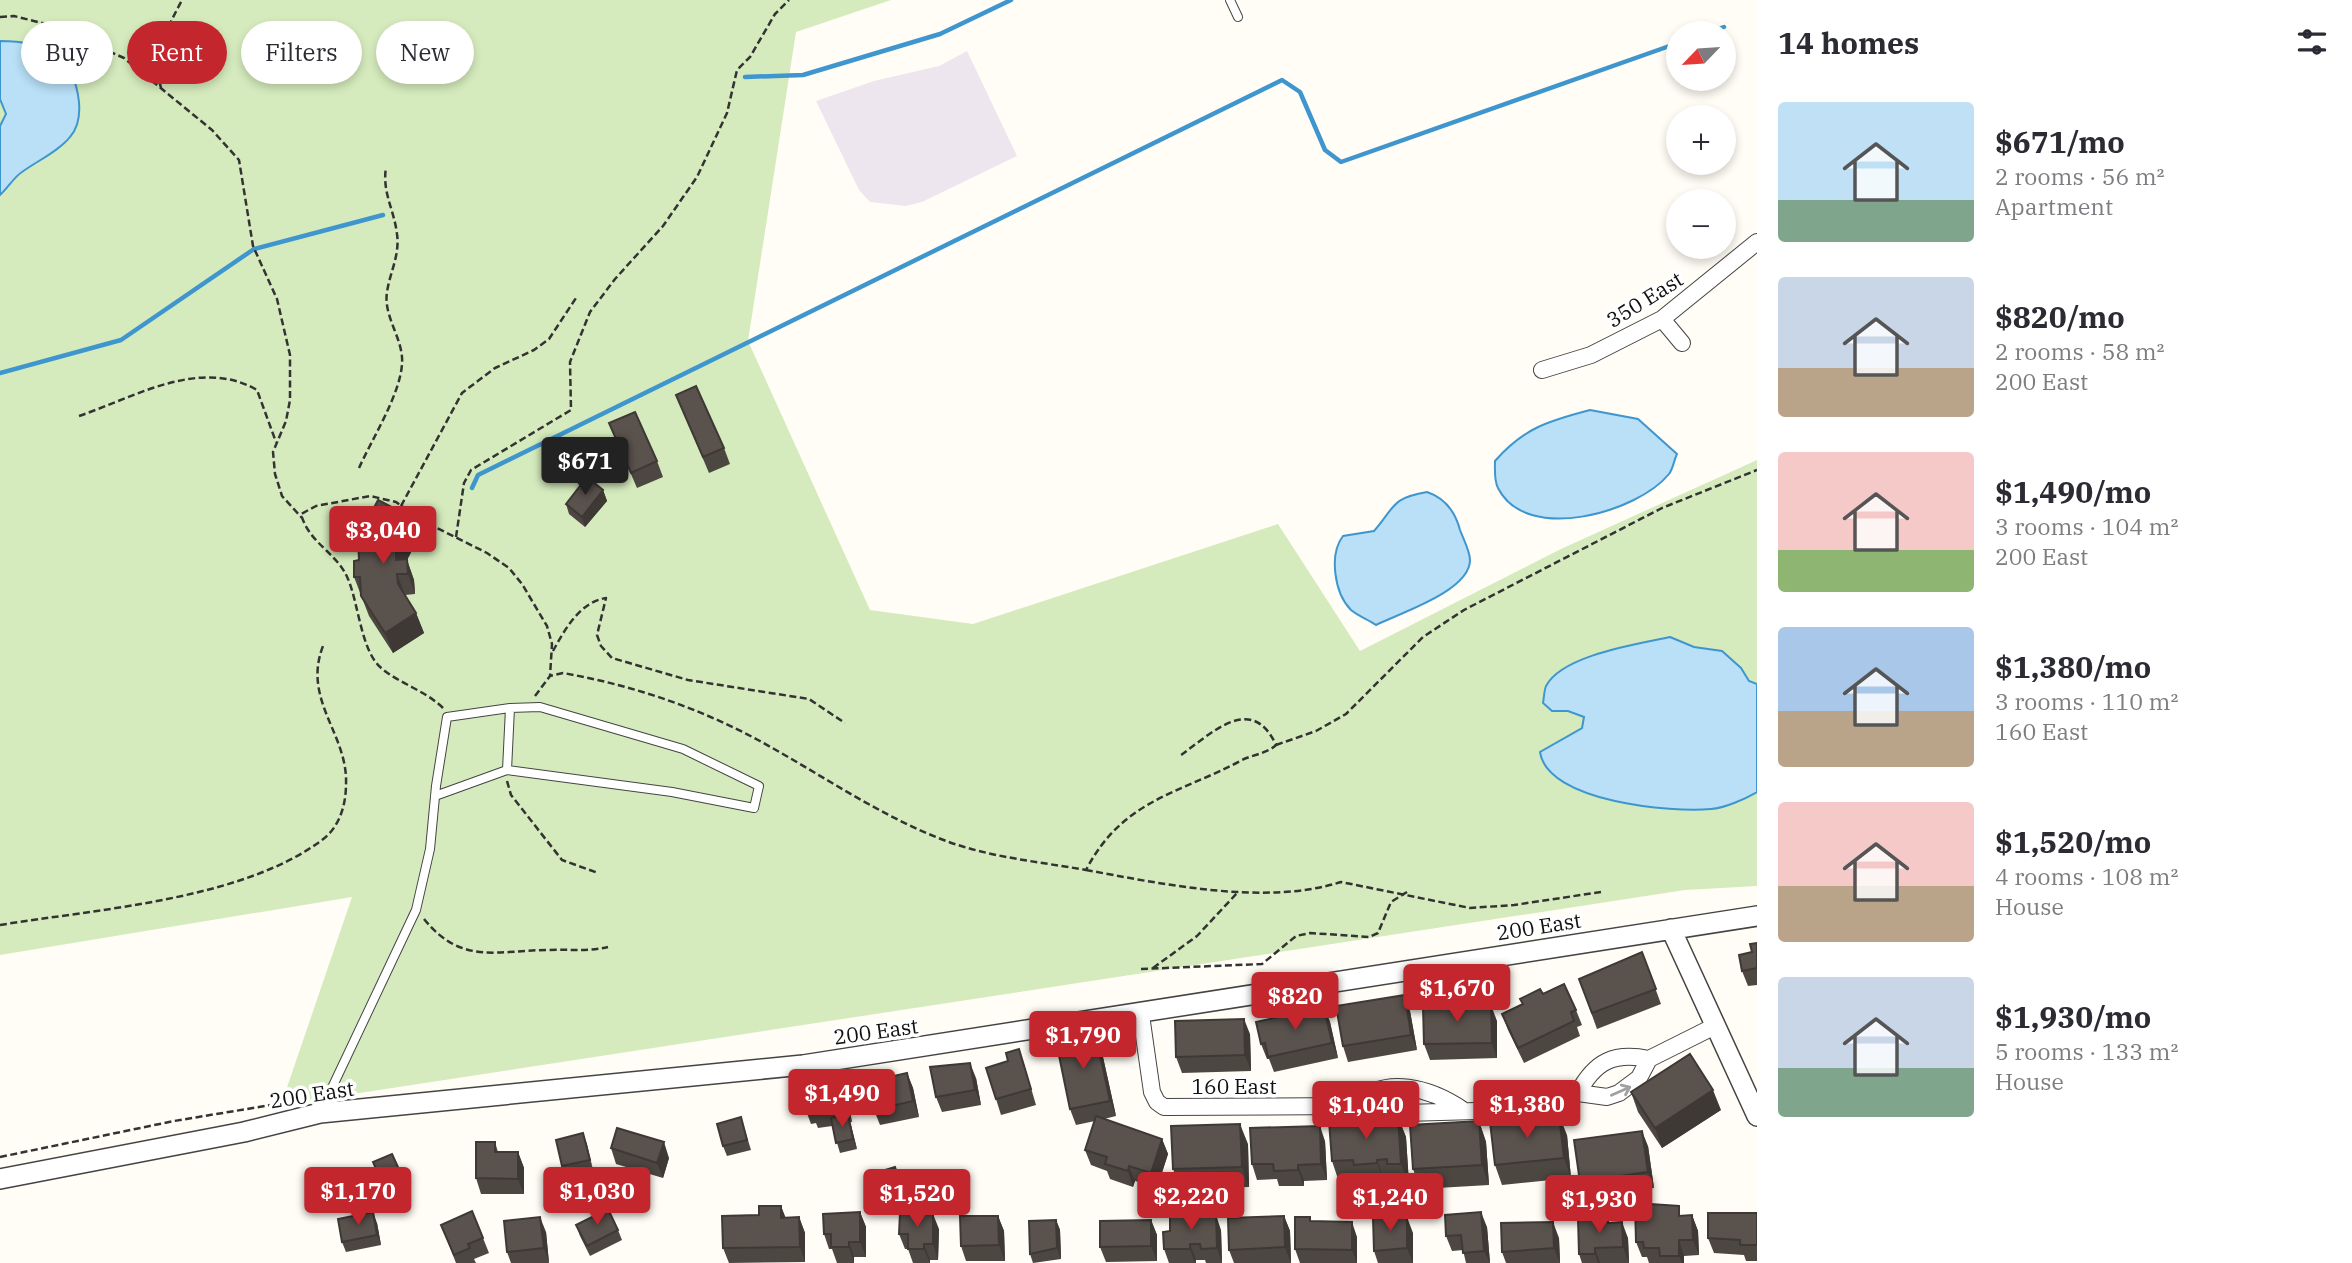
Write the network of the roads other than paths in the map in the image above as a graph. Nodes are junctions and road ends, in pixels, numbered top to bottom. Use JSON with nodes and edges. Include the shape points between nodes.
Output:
{"nodes":[{"id":1,"x":1230,"y":0,"type":"edge"},
{"id":2,"x":1238,"y":17,"type":"dead end"},
{"id":3,"x":1757,"y":242,"type":"edge"},
{"id":4,"x":1662,"y":318,"type":"junction"},
{"id":5,"x":1682,"y":343,"type":"dead end"},
{"id":6,"x":1542,"y":370,"type":"dead end"},
{"id":7,"x":510,"y":708,"type":"junction"},
{"id":8,"x":507,"y":770,"type":"junction"},
{"id":9,"x":435,"y":796,"type":"junction"},
{"id":10,"x":1757,"y":916,"type":"edge"},
{"id":11,"x":1671,"y":929,"type":"junction"},
{"id":12,"x":1141,"y":1015,"type":"junction"},
{"id":13,"x":1715,"y":1026,"type":"junction"},
{"id":14,"x":1649,"y":1059,"type":"junction"},
{"id":15,"x":1578,"y":1093,"type":"junction"},
{"id":16,"x":1355,"y":1107,"type":"junction"},
{"id":17,"x":1463,"y":1110,"type":"junction"},
{"id":18,"x":320,"y":1113,"type":"junction"},
{"id":19,"x":1757,"y":1116,"type":"edge"},
{"id":20,"x":0,"y":1179,"type":"edge"}],
"edges":[{"from":1,"to":2,"type":"lane"},
{"from":3,"to":4,"type":"street","name":"350 East"},
{"from":4,"to":5,"type":"street"},
{"from":4,"to":6,"type":"street","name":"350 East","via":[[1591,355]]},
{"from":7,"to":8,"type":"lane"},
{"from":7,"to":8,"type":"lane","via":[[540,707],[683,749],[759,786],[754,808]]},
{"from":7,"to":9,"type":"lane","via":[[447,718]]},
{"from":8,"to":9,"type":"lane"},
{"from":9,"to":18,"type":"lane","via":[[430,849],[416,910]]},
{"from":10,"to":11,"type":"street","name":"200 East"},
{"from":11,"to":12,"type":"street","name":"200 East"},
{"from":11,"to":13,"type":"street"},
{"from":12,"to":16,"type":"street","name":"160 East","via":[[1149,1080],[1157,1102],[1164,1107]]},
{"from":12,"to":18,"type":"street","name":"200 East","via":[[803,1065]]},
{"from":13,"to":14,"type":"street","name":"160 East"},
{"from":13,"to":19,"type":"street"},
{"from":14,"to":15,"type":"street","name":"160 East","via":[[1630,1055],[1605,1060],[1593,1069]]},
{"from":15,"to":14,"type":"street","name":"160 East","one_way":true,"via":[[1607,1097],[1619,1093],[1639,1078]]},
{"from":15,"to":17,"type":"street","name":"160 East","via":[[1513,1110]]},
{"from":16,"to":17,"type":"street","name":"160 East","via":[[1369,1114]]},
{"from":16,"to":17,"type":"street","name":"160 East","via":[[1374,1092],[1404,1087],[1443,1097]]},
{"from":18,"to":20,"type":"street","name":"200 East"}]}
